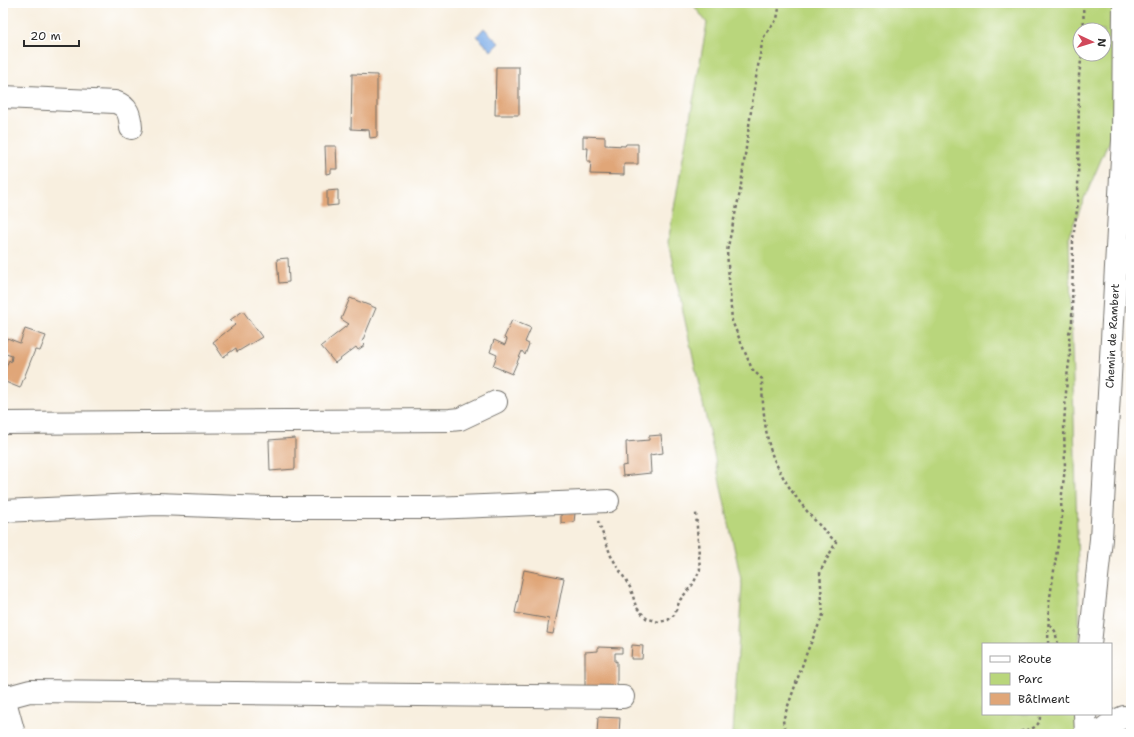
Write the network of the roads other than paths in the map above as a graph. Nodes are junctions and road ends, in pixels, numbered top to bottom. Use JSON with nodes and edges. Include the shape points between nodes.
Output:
{"nodes":[{"id":1,"x":1124,"y":3,"type":"edge"},
{"id":2,"x":3,"y":97,"type":"edge"},
{"id":3,"x":132,"y":128,"type":"dead end"},
{"id":4,"x":496,"y":402,"type":"dead end"},
{"id":5,"x":3,"y":423,"type":"edge"},
{"id":6,"x":599,"y":502,"type":"road end"},
{"id":7,"x":3,"y":511,"type":"edge"},
{"id":8,"x":1090,"y":643,"type":"edge"},
{"id":9,"x":4,"y":696,"type":"edge"},
{"id":10,"x":624,"y":697,"type":"dead end"},
{"id":11,"x":1085,"y":715,"type":"edge"},
{"id":12,"x":1122,"y":715,"type":"edge"},
{"id":13,"x":9,"y":725,"type":"edge"},
{"id":14,"x":1086,"y":734,"type":"edge"},
{"id":15,"x":1097,"y":734,"type":"edge"}],
"edges":[{"from":1,"to":8,"type":"street","name":"Chemin de Rambert","via":[[1123,140],[1101,539]]},
{"from":2,"to":3,"type":"street","via":[[115,102],[128,109]]},
{"from":4,"to":5,"type":"street","via":[[460,419],[450,420]]},
{"from":6,"to":7,"type":"street","via":[[432,508],[265,508],[157,504]]},
{"from":9,"to":10,"type":"street","via":[[30,691]]},
{"from":9,"to":13,"type":"street"},
{"from":11,"to":14,"type":"street"},
{"from":12,"to":15,"type":"street"}]}
